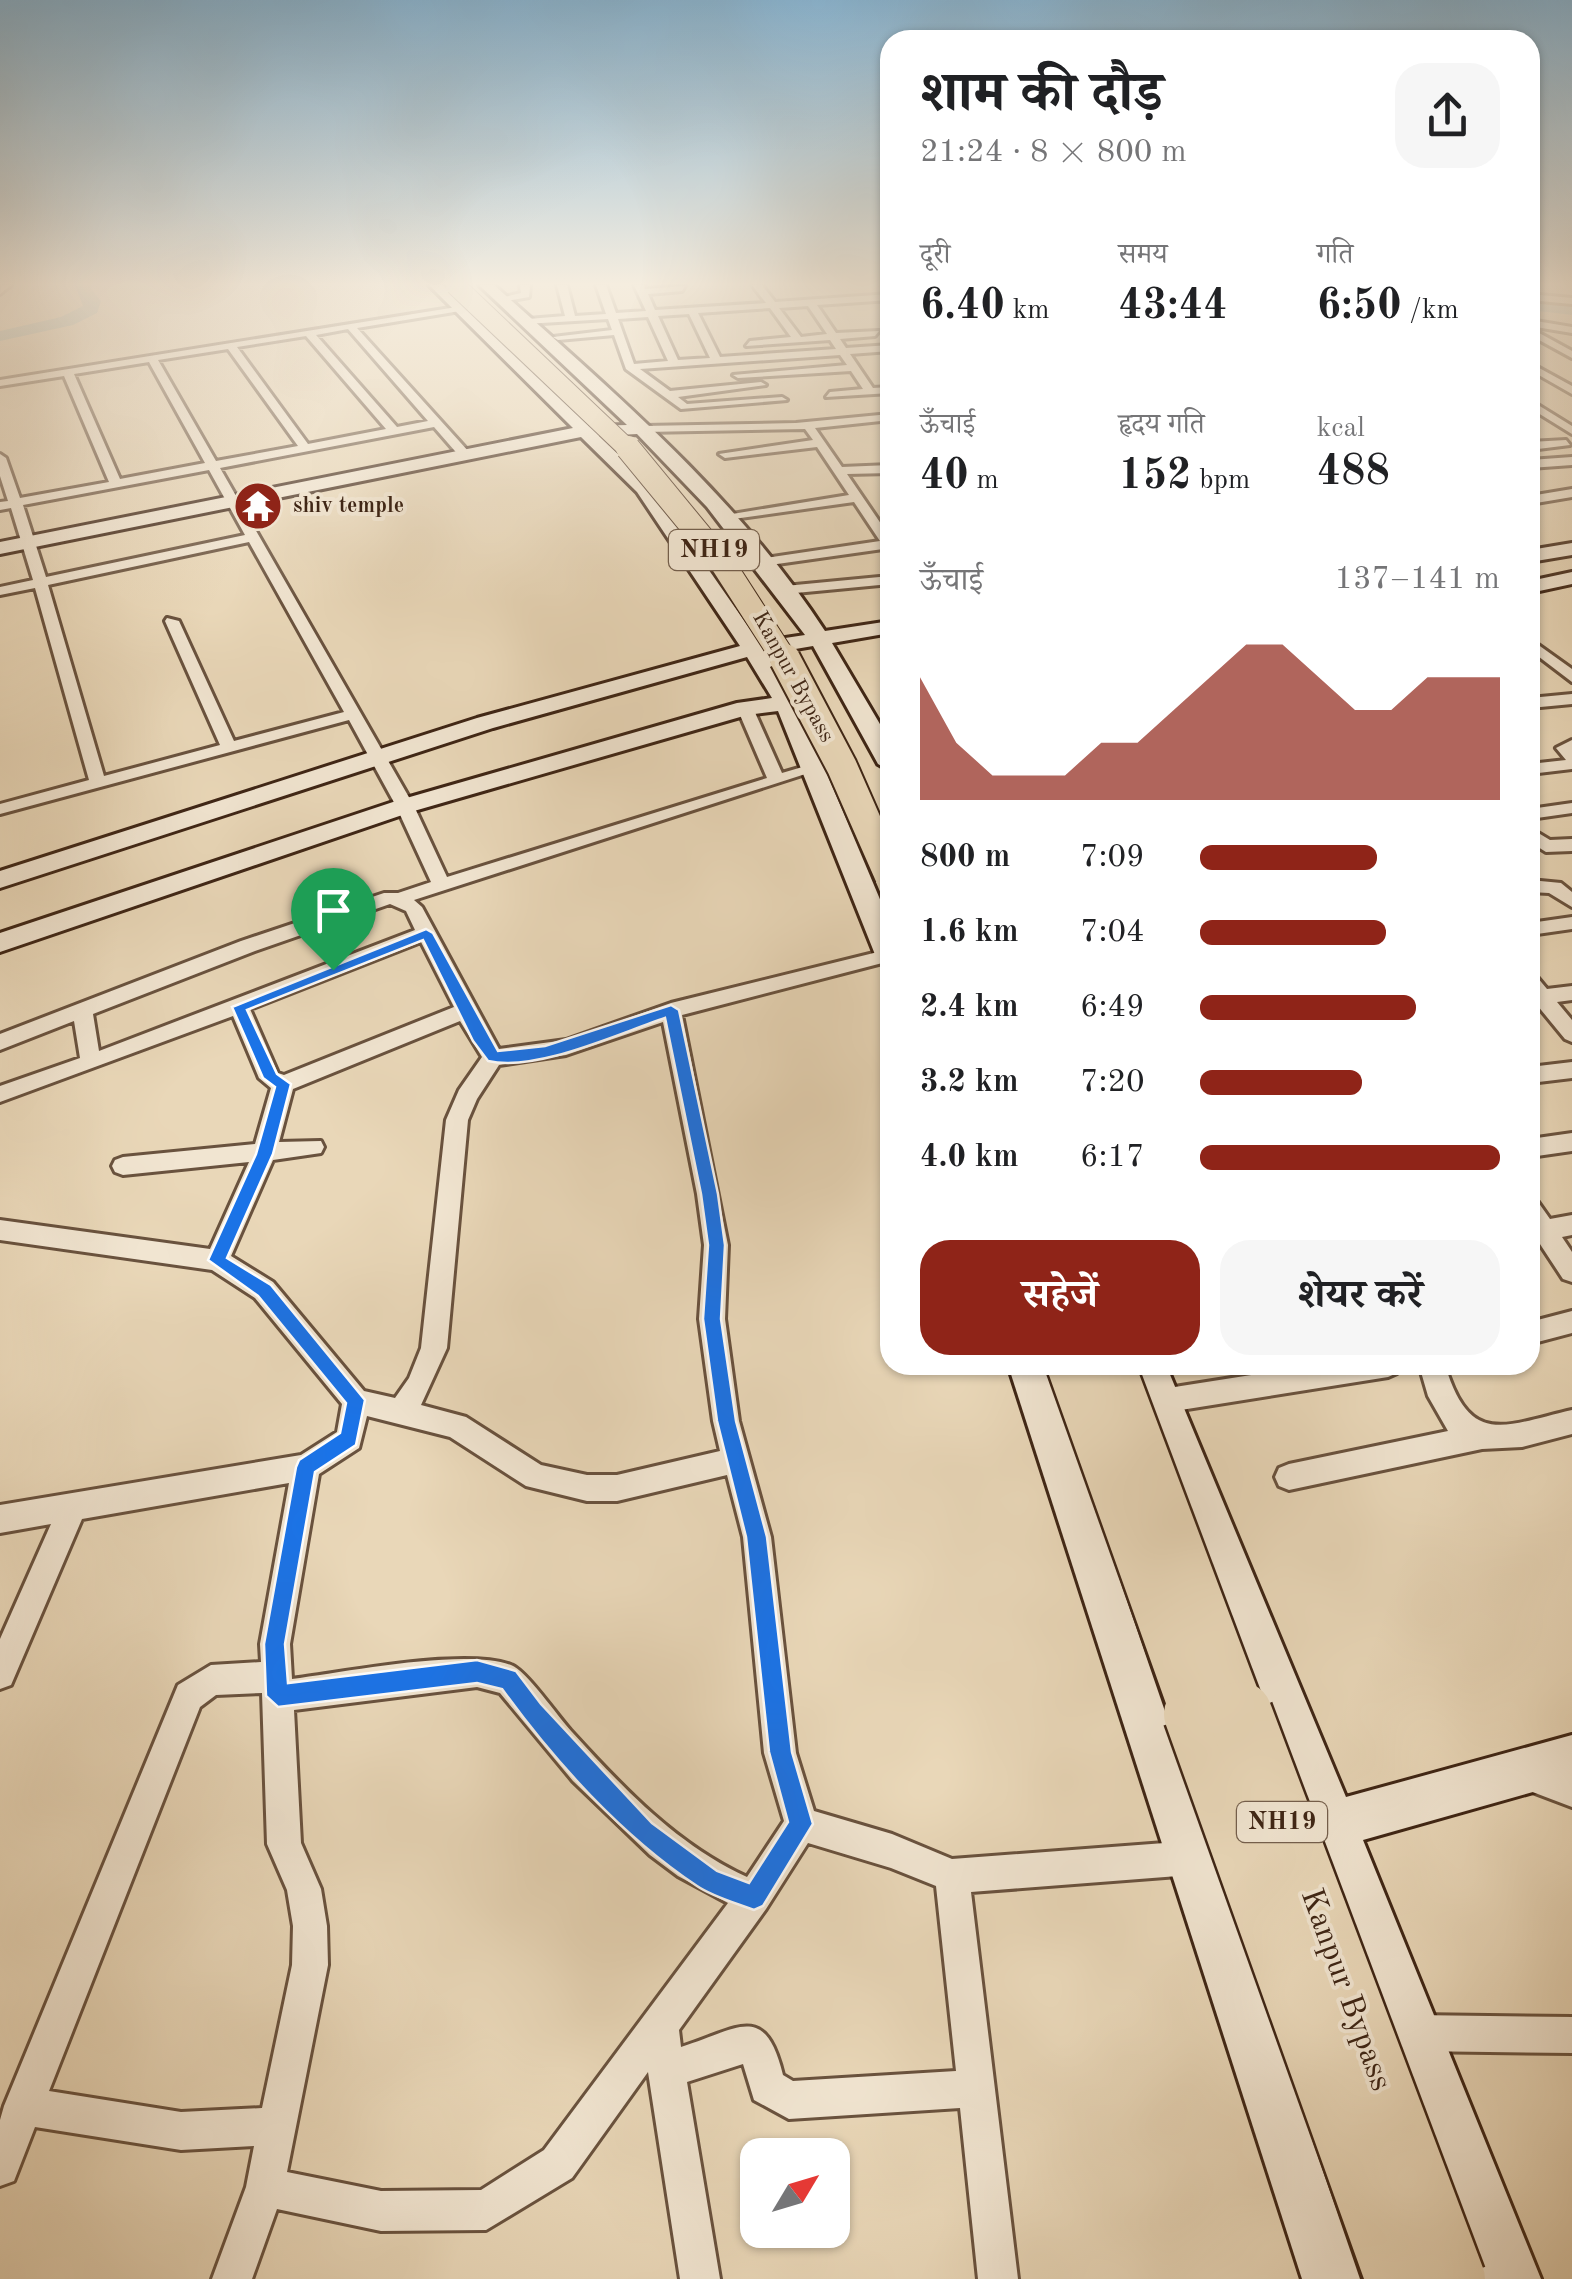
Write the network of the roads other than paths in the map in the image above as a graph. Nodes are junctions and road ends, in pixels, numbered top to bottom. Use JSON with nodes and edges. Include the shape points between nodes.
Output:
{"nodes":[{"id":1,"x":76,"y":391,"type":"edge"},
{"id":2,"x":171,"y":391,"type":"edge"},
{"id":3,"x":264,"y":391,"type":"edge"},
{"id":4,"x":360,"y":391,"type":"edge"},
{"id":5,"x":407,"y":391,"type":"edge"},
{"id":6,"x":551,"y":391,"type":"edge"},
{"id":7,"x":566,"y":391,"type":"edge"},
{"id":8,"x":578,"y":391,"type":"edge"},
{"id":9,"x":603,"y":391,"type":"edge"},
{"id":10,"x":666,"y":391,"type":"edge"},
{"id":11,"x":686,"y":391,"type":"edge"},
{"id":12,"x":777,"y":391,"type":"edge"},
{"id":13,"x":828,"y":391,"type":"edge"},
{"id":14,"x":876,"y":391,"type":"edge"},
{"id":15,"x":870,"y":392,"type":"joint"},
{"id":16,"x":670,"y":394,"type":"junction"},
{"id":17,"x":830,"y":395,"type":"junction"},
{"id":18,"x":782,"y":400,"type":"junction"},
{"id":19,"x":1540,"y":412,"type":"edge"},
{"id":20,"x":880,"y":418,"type":"edge"},
{"id":21,"x":847,"y":421,"type":"junction"},
{"id":22,"x":435,"y":423,"type":"junction"},
{"id":23,"x":802,"y":425,"type":"junction"},
{"id":24,"x":644,"y":429,"type":"junction"},
{"id":25,"x":587,"y":430,"type":"junction"},
{"id":26,"x":394,"y":431,"type":"junction"},
{"id":27,"x":1571,"y":441,"type":"edge"},
{"id":28,"x":820,"y":443,"type":"junction"},
{"id":29,"x":1540,"y":445,"type":"edge"},
{"id":30,"x":306,"y":448,"type":"junction"},
{"id":31,"x":465,"y":454,"type":"junction"},
{"id":32,"x":725,"y":454,"type":"dead end"},
{"id":33,"x":0,"y":458,"type":"edge"},
{"id":34,"x":1572,"y":461,"type":"edge"},
{"id":35,"x":1540,"y":463,"type":"edge"},
{"id":36,"x":213,"y":465,"type":"junction"},
{"id":37,"x":880,"y":469,"type":"edge"},
{"id":38,"x":838,"y":471,"type":"junction"},
{"id":39,"x":116,"y":484,"type":"junction"},
{"id":40,"x":1572,"y":492,"type":"edge"},
{"id":41,"x":856,"y":498,"type":"junction"},
{"id":42,"x":1540,"y":498,"type":"edge"},
{"id":43,"x":232,"y":501,"type":"junction"},
{"id":44,"x":7,"y":505,"type":"edge"},
{"id":45,"x":726,"y":516,"type":"junction"},
{"id":46,"x":880,"y":531,"type":"edge"},
{"id":47,"x":254,"y":537,"type":"junction"},
{"id":48,"x":29,"y":542,"type":"junction"},
{"id":49,"x":880,"y":545,"type":"edge"},
{"id":50,"x":0,"y":548,"type":"edge"},
{"id":51,"x":1572,"y":549,"type":"edge"},
{"id":52,"x":1540,"y":554,"type":"edge"},
{"id":53,"x":763,"y":562,"type":"junction"},
{"id":54,"x":1572,"y":578,"type":"edge"},
{"id":55,"x":880,"y":581,"type":"edge"},
{"id":56,"x":38,"y":582,"type":"junction"},
{"id":57,"x":1540,"y":584,"type":"edge"},
{"id":58,"x":785,"y":590,"type":"junction"},
{"id":59,"x":0,"y":591,"type":"edge"},
{"id":60,"x":172,"y":621,"type":"dead end"},
{"id":61,"x":880,"y":629,"type":"edge"},
{"id":62,"x":821,"y":638,"type":"junction"},
{"id":63,"x":750,"y":650,"type":"junction"},
{"id":64,"x":1540,"y":651,"type":"edge"},
{"id":65,"x":1572,"y":677,"type":"edge"},
{"id":66,"x":1572,"y":699,"type":"edge"},
{"id":67,"x":1540,"y":702,"type":"edge"},
{"id":68,"x":880,"y":703,"type":"edge"},
{"id":69,"x":786,"y":704,"type":"junction"},
{"id":70,"x":863,"y":706,"type":"junction"},
{"id":71,"x":744,"y":708,"type":"junction"},
{"id":72,"x":353,"y":714,"type":"junction"},
{"id":73,"x":880,"y":743,"type":"edge"},
{"id":74,"x":1572,"y":745,"type":"edge"},
{"id":75,"x":229,"y":747,"type":"junction"},
{"id":76,"x":377,"y":757,"type":"junction"},
{"id":77,"x":1572,"y":761,"type":"edge"},
{"id":78,"x":1540,"y":767,"type":"edge"},
{"id":79,"x":816,"y":768,"type":"junction"},
{"id":80,"x":776,"y":778,"type":"junction"},
{"id":81,"x":98,"y":783,"type":"junction"},
{"id":82,"x":880,"y":800,"type":"edge"},
{"id":83,"x":405,"y":806,"type":"junction"},
{"id":84,"x":1572,"y":808,"type":"edge"},
{"id":85,"x":0,"y":809,"type":"edge"},
{"id":86,"x":1540,"y":813,"type":"edge"},
{"id":87,"x":1540,"y":841,"type":"edge"},
{"id":88,"x":1572,"y":845,"type":"edge"},
{"id":89,"x":880,"y":855,"type":"edge"},
{"id":90,"x":0,"y":880,"type":"edge"},
{"id":91,"x":441,"y":886,"type":"junction"},
{"id":92,"x":1540,"y":886,"type":"edge"},
{"id":93,"x":401,"y":898,"type":"junction"},
{"id":94,"x":1572,"y":901,"type":"edge"},
{"id":95,"x":1572,"y":923,"type":"edge"},
{"id":96,"x":1540,"y":928,"type":"edge"},
{"id":97,"x":880,"y":931,"type":"edge"},
{"id":98,"x":426,"y":933,"type":"junction"},
{"id":99,"x":0,"y":943,"type":"edge"},
{"id":100,"x":880,"y":958,"type":"edge"},
{"id":101,"x":1540,"y":993,"type":"edge"},
{"id":102,"x":1572,"y":993,"type":"edge"},
{"id":103,"x":1540,"y":999,"type":"edge"},
{"id":104,"x":239,"y":1007,"type":"junction"},
{"id":105,"x":82,"y":1008,"type":"junction"},
{"id":106,"x":671,"y":1010,"type":"junction"},
{"id":107,"x":466,"y":1011,"type":"junction"},
{"id":108,"x":1572,"y":1034,"type":"edge"},
{"id":109,"x":0,"y":1042,"type":"edge"},
{"id":110,"x":494,"y":1057,"type":"junction"},
{"id":111,"x":96,"y":1061,"type":"junction"},
{"id":112,"x":1572,"y":1070,"type":"edge"},
{"id":113,"x":1540,"y":1074,"type":"edge"},
{"id":114,"x":284,"y":1084,"type":"junction"},
{"id":115,"x":0,"y":1094,"type":"edge"},
{"id":116,"x":1572,"y":1142,"type":"edge"},
{"id":117,"x":312,"y":1147,"type":"dead end"},
{"id":118,"x":1540,"y":1147,"type":"edge"},
{"id":119,"x":264,"y":1154,"type":"junction"},
{"id":120,"x":123,"y":1166,"type":"dead end"},
{"id":121,"x":1540,"y":1223,"type":"edge"},
{"id":122,"x":1572,"y":1225,"type":"edge"},
{"id":123,"x":0,"y":1230,"type":"edge"},
{"id":124,"x":1540,"y":1230,"type":"edge"},
{"id":125,"x":217,"y":1260,"type":"junction"},
{"id":126,"x":1572,"y":1272,"type":"edge"},
{"id":127,"x":1572,"y":1322,"type":"edge"},
{"id":128,"x":1540,"y":1330,"type":"edge"},
{"id":129,"x":1030,"y":1375,"type":"edge"},
{"id":130,"x":1076,"y":1375,"type":"edge"},
{"id":131,"x":1113,"y":1375,"type":"edge"},
{"id":132,"x":1258,"y":1375,"type":"edge"},
{"id":133,"x":1434,"y":1375,"type":"edge"},
{"id":134,"x":1154,"y":1383,"type":"edge"},
{"id":135,"x":356,"y":1400,"type":"junction"},
{"id":136,"x":403,"y":1409,"type":"junction"},
{"id":137,"x":1571,"y":1424,"type":"edge"},
{"id":138,"x":1480,"y":1438,"type":"junction"},
{"id":139,"x":736,"y":1460,"type":"junction"},
{"id":140,"x":306,"y":1467,"type":"junction"},
{"id":141,"x":1289,"y":1477,"type":"dead end"},
{"id":142,"x":74,"y":1505,"type":"junction"},
{"id":143,"x":0,"y":1519,"type":"edge"},
{"id":144,"x":0,"y":1674,"type":"edge"},
{"id":145,"x":277,"y":1686,"type":"junction"},
{"id":146,"x":1572,"y":1758,"type":"edge"},
{"id":147,"x":1520,"y":1773,"type":"junction"},
{"id":148,"x":1572,"y":1791,"type":"edge"},
{"id":149,"x":801,"y":1824,"type":"junction"},
{"id":150,"x":1332,"y":1825,"type":"junction"},
{"id":151,"x":1191,"y":1858,"type":"junction"},
{"id":152,"x":952,"y":1876,"type":"junction"},
{"id":153,"x":754,"y":1897,"type":"junction"},
{"id":154,"x":660,"y":2027,"type":"junction"},
{"id":155,"x":1414,"y":2033,"type":"junction"},
{"id":156,"x":1572,"y":2036,"type":"edge"},
{"id":157,"x":666,"y":2070,"type":"junction"},
{"id":158,"x":973,"y":2089,"type":"junction"},
{"id":159,"x":22,"y":2106,"type":"junction"},
{"id":160,"x":278,"y":2126,"type":"junction"},
{"id":161,"x":0,"y":2167,"type":"edge"},
{"id":162,"x":265,"y":2186,"type":"junction"},
{"id":163,"x":232,"y":2279,"type":"edge"},
{"id":164,"x":700,"y":2279,"type":"edge"},
{"id":165,"x":998,"y":2279,"type":"edge"},
{"id":166,"x":1332,"y":2279,"type":"edge"},
{"id":167,"x":1398,"y":2279,"type":"edge"},
{"id":168,"x":1453,"y":2279,"type":"edge"},
{"id":169,"x":1512,"y":2279,"type":"edge"}],
"edges":[{"from":1,"to":39,"type":"street"},
{"from":2,"to":36,"type":"street"},
{"from":3,"to":30,"type":"street"},
{"from":4,"to":26,"type":"street"},
{"from":5,"to":22,"type":"street"},
{"from":6,"to":25,"type":"main road"},
{"from":7,"to":89,"type":"highway","name":"Kanpur Bypass","number":"NH19","bridge":true,"via":[[705,538],[795,674]]},
{"from":8,"to":82,"type":"highway","name":"Kanpur Bypass","number":"NH19","via":[[645,448],[762,589]]},
{"from":9,"to":24,"type":"main road"},
{"from":10,"to":16,"type":"street"},
{"from":11,"to":16,"type":"street"},
{"from":12,"to":18,"type":"street"},
{"from":13,"to":17,"type":"street"},
{"from":14,"to":15,"type":"street"},
{"from":15,"to":17,"type":"street"},
{"from":16,"to":18,"type":"street","via":[[692,408]]},
{"from":17,"to":21,"type":"street"},
{"from":18,"to":23,"type":"street"},
{"from":19,"to":27,"type":"street"},
{"from":20,"to":21,"type":"street"},
{"from":21,"to":23,"type":"street"},
{"from":22,"to":26,"type":"street"},
{"from":22,"to":31,"type":"street"},
{"from":23,"to":24,"type":"street"},
{"from":23,"to":28,"type":"street"},
{"from":24,"to":25,"type":"main road"},
{"from":24,"to":45,"type":"main road"},
{"from":25,"to":31,"type":"main road"},
{"from":25,"to":63,"type":"main road","via":[[643,488],[710,580]]},
{"from":26,"to":30,"type":"street"},
{"from":27,"to":29,"type":"street"},
{"from":28,"to":32,"type":"street"},
{"from":28,"to":38,"type":"street"},
{"from":30,"to":36,"type":"street"},
{"from":31,"to":43,"type":"main road"},
{"from":33,"to":44,"type":"street"},
{"from":34,"to":35,"type":"street"},
{"from":36,"to":39,"type":"street"},
{"from":36,"to":43,"type":"street"},
{"from":37,"to":38,"type":"street"},
{"from":38,"to":41,"type":"street"},
{"from":39,"to":44,"type":"street"},
{"from":40,"to":42,"type":"street"},
{"from":41,"to":45,"type":"street"},
{"from":41,"to":46,"type":"street"},
{"from":43,"to":47,"type":"street"},
{"from":43,"to":48,"type":"main road"},
{"from":44,"to":48,"type":"street"},
{"from":45,"to":53,"type":"main road"},
{"from":47,"to":56,"type":"street"},
{"from":47,"to":72,"type":"street"},
{"from":48,"to":50,"type":"main road"},
{"from":48,"to":56,"type":"street"},
{"from":49,"to":53,"type":"street"},
{"from":51,"to":52,"type":"main road"},
{"from":53,"to":58,"type":"main road"},
{"from":54,"to":57,"type":"main road"},
{"from":55,"to":58,"type":"street"},
{"from":56,"to":59,"type":"street"},
{"from":56,"to":81,"type":"street"},
{"from":58,"to":62,"type":"main road"},
{"from":60,"to":75,"type":"street"},
{"from":61,"to":62,"type":"main road"},
{"from":62,"to":63,"type":"main road"},
{"from":62,"to":70,"type":"main road"},
{"from":63,"to":69,"type":"main road"},
{"from":63,"to":76,"type":"main road"},
{"from":64,"to":65,"type":"street"},
{"from":66,"to":67,"type":"street"},
{"from":68,"to":70,"type":"main road"},
{"from":69,"to":71,"type":"main road"},
{"from":69,"to":79,"type":"main road"},
{"from":70,"to":73,"type":"main road"},
{"from":71,"to":80,"type":"street"},
{"from":71,"to":83,"type":"main road"},
{"from":72,"to":75,"type":"street"},
{"from":72,"to":76,"type":"street"},
{"from":74,"to":77,"type":"street","via":[[1564,748]]},
{"from":75,"to":81,"type":"street"},
{"from":76,"to":83,"type":"street"},
{"from":76,"to":90,"type":"main road"},
{"from":77,"to":78,"type":"street"},
{"from":79,"to":80,"type":"street"},
{"from":79,"to":97,"type":"main road"},
{"from":80,"to":91,"type":"street"},
{"from":81,"to":85,"type":"street"},
{"from":83,"to":91,"type":"street"},
{"from":83,"to":99,"type":"main road"},
{"from":84,"to":86,"type":"street"},
{"from":87,"to":88,"type":"street"},
{"from":91,"to":93,"type":"street"},
{"from":92,"to":94,"type":"street","via":[[1554,887]]},
{"from":93,"to":98,"type":"street","via":[[413,906]]},
{"from":93,"to":105,"type":"street","via":[[378,899]]},
{"from":95,"to":96,"type":"street"},
{"from":98,"to":104,"type":"street"},
{"from":98,"to":107,"type":"street"},
{"from":100,"to":106,"type":"street"},
{"from":101,"to":102,"type":"street"},
{"from":103,"to":108,"type":"street"},
{"from":104,"to":111,"type":"street"},
{"from":104,"to":114,"type":"street","via":[[270,1078]]},
{"from":105,"to":109,"type":"street"},
{"from":105,"to":111,"type":"street","via":[[90,1058]]},
{"from":106,"to":110,"type":"street","via":[[546,1051]]},
{"from":106,"to":139,"type":"street","via":[[710,1194],[716,1245],[712,1319]]},
{"from":107,"to":110,"type":"street"},
{"from":107,"to":114,"type":"street"},
{"from":110,"to":136,"type":"street","via":[[457,1120],[434,1348]]},
{"from":111,"to":115,"type":"street"},
{"from":112,"to":113,"type":"street"},
{"from":114,"to":119,"type":"street"},
{"from":116,"to":118,"type":"street"},
{"from":117,"to":119,"type":"street"},
{"from":119,"to":120,"type":"street"},
{"from":119,"to":125,"type":"street"},
{"from":121,"to":122,"type":"street"},
{"from":123,"to":125,"type":"street"},
{"from":124,"to":126,"type":"street"},
{"from":125,"to":135,"type":"street","via":[[264,1290]]},
{"from":127,"to":128,"type":"street"},
{"from":129,"to":151,"type":"main road"},
{"from":130,"to":167,"type":"highway","name":"Kanpur Bypass","number":"NH19","bridge":true},
{"from":131,"to":168,"type":"highway","name":"Kanpur Bypass","number":"NH19","bridge":true},
{"from":132,"to":134,"type":"street"},
{"from":133,"to":138,"type":"street","via":[[1440,1400]]},
{"from":134,"to":150,"type":"main road"},
{"from":135,"to":136,"type":"street"},
{"from":135,"to":140,"type":"street","via":[[349,1438]]},
{"from":136,"to":139,"type":"street","via":[[456,1426],[536,1477],[587,1488],[658,1481]]},
{"from":137,"to":138,"type":"street","via":[[1507,1440]]},
{"from":138,"to":141,"type":"street"},
{"from":139,"to":149,"type":"street","via":[[756,1537],[780,1752]]},
{"from":140,"to":142,"type":"street"},
{"from":140,"to":145,"type":"street","via":[[274,1644]]},
{"from":142,"to":143,"type":"street"},
{"from":142,"to":144,"type":"street"},
{"from":145,"to":153,"type":"street","via":[[477,1672],[508,1679],[644,1831],[709,1880]]},
{"from":145,"to":159,"type":"street","via":[[212,1680],[189,1696]]},
{"from":145,"to":160,"type":"street","via":[[284,1844],[304,1889],[310,1926],[310,1966]]},
{"from":146,"to":147,"type":"main road"},
{"from":147,"to":148,"type":"street"},
{"from":147,"to":150,"type":"main road"},
{"from":149,"to":152,"type":"street"},
{"from":149,"to":153,"type":"street"},
{"from":150,"to":151,"type":"main road"},
{"from":150,"to":155,"type":"main road"},
{"from":151,"to":152,"type":"street"},
{"from":151,"to":166,"type":"main road"},
{"from":152,"to":158,"type":"street"},
{"from":153,"to":154,"type":"street"},
{"from":154,"to":157,"type":"street"},
{"from":154,"to":162,"type":"street","via":[[558,2164],[486,2210],[381,2211]]},
{"from":155,"to":156,"type":"street"},
{"from":155,"to":169,"type":"main road"},
{"from":157,"to":158,"type":"street","via":[[752,2043],[767,2087],[789,2100]]},
{"from":157,"to":164,"type":"street"},
{"from":158,"to":165,"type":"street"},
{"from":159,"to":160,"type":"street","via":[[181,2131]]},
{"from":159,"to":161,"type":"street"},
{"from":160,"to":162,"type":"street"},
{"from":162,"to":163,"type":"street"}]}
